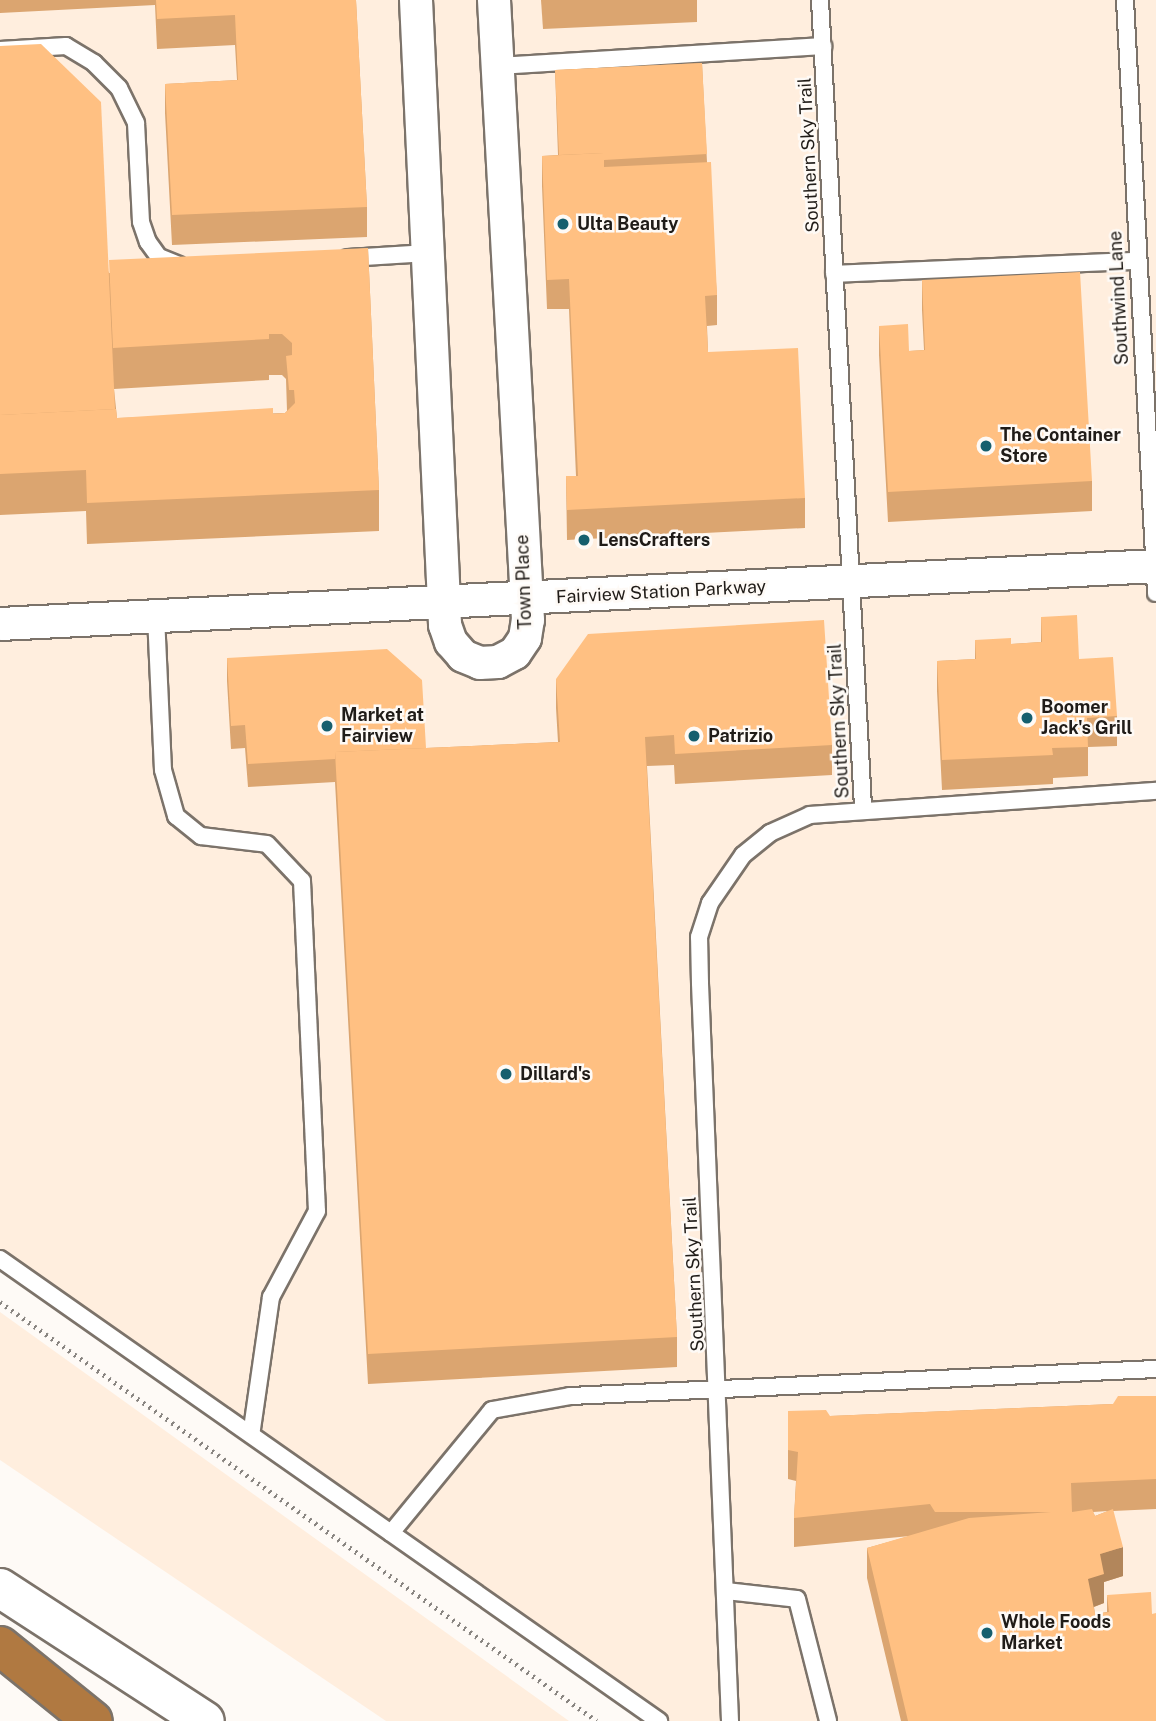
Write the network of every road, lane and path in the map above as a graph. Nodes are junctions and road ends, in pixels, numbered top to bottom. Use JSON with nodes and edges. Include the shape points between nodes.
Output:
{"nodes":[{"id":1,"x":416,"y":0,"type":"edge"},
{"id":2,"x":494,"y":0,"type":"edge"},
{"id":3,"x":820,"y":0,"type":"edge"},
{"id":4,"x":1125,"y":0,"type":"edge"},
{"id":5,"x":823,"y":46,"type":"junction"},
{"id":6,"x":0,"y":50,"type":"edge"},
{"id":7,"x":498,"y":66,"type":"junction"},
{"id":8,"x":428,"y":253,"type":"junction"},
{"id":9,"x":331,"y":259,"type":"edge"},
{"id":10,"x":1136,"y":261,"type":"junction"},
{"id":11,"x":193,"y":266,"type":"edge"},
{"id":12,"x":834,"y":274,"type":"junction"},
{"id":13,"x":1155,"y":573,"type":"edge"},
{"id":14,"x":851,"y":582,"type":"junction"},
{"id":15,"x":526,"y":598,"type":"junction"},
{"id":16,"x":445,"y":602,"type":"junction"},
{"id":17,"x":156,"y":616,"type":"junction"},
{"id":18,"x":0,"y":624,"type":"edge"},
{"id":19,"x":1156,"y":791,"type":"edge"},
{"id":20,"x":863,"y":808,"type":"junction"},
{"id":21,"x":0,"y":1259,"type":"edge"},
{"id":22,"x":0,"y":1302,"type":"edge"},
{"id":23,"x":1156,"y":1369,"type":"edge"},
{"id":24,"x":719,"y":1391,"type":"junction"},
{"id":25,"x":251,"y":1435,"type":"junction"},
{"id":26,"x":391,"y":1533,"type":"junction"},
{"id":27,"x":0,"y":1588,"type":"edge"},
{"id":28,"x":726,"y":1591,"type":"junction"},
{"id":29,"x":0,"y":1646,"type":"edge"},
{"id":30,"x":93,"y":1721,"type":"edge"},
{"id":31,"x":205,"y":1721,"type":"edge"},
{"id":32,"x":597,"y":1721,"type":"edge"},
{"id":33,"x":659,"y":1721,"type":"edge"},
{"id":34,"x":730,"y":1721,"type":"edge"},
{"id":35,"x":828,"y":1721,"type":"edge"}],
"edges":[{"from":1,"to":8,"type":"street","name":"Town Place"},
{"from":2,"to":7,"type":"street","name":"Town Place"},
{"from":3,"to":5,"type":"lane","name":"Southern Sky Trail"},
{"from":4,"to":10,"type":"lane","name":"Southwind Lane"},
{"from":5,"to":7,"type":"lane"},
{"from":5,"to":12,"type":"lane","name":"Southern Sky Trail"},
{"from":6,"to":11,"type":"lane","via":[[66,47],[93,63],[119,88],[136,123],[141,222],[148,242],[159,257]]},
{"from":7,"to":15,"type":"street","name":"Town Place"},
{"from":8,"to":9,"type":"lane"},
{"from":8,"to":16,"type":"street","name":"Town Place"},
{"from":10,"to":12,"type":"lane"},
{"from":10,"to":13,"type":"lane","name":"Southwind Lane"},
{"from":12,"to":14,"type":"lane","name":"Southern Sky Trail"},
{"from":13,"to":14,"type":"street","name":"Fairview Station Parkway"},
{"from":14,"to":15,"type":"street","name":"Fairview Station Parkway"},
{"from":14,"to":20,"type":"lane","name":"Southern Sky Trail"},
{"from":15,"to":16,"type":"street","name":"Fairview Station Parkway"},
{"from":15,"to":16,"type":"street","name":"Town Place","via":[[525,638],[515,653],[498,662],[480,663],[463,656],[451,642]]},
{"from":16,"to":17,"type":"street","name":"Fairview Station Parkway"},
{"from":17,"to":18,"type":"street","name":"Fairview Station Parkway"},
{"from":17,"to":25,"type":"lane","via":[[163,770],[176,816],[201,836],[267,844],[302,881],[317,1211],[271,1297]]},
{"from":19,"to":20,"type":"lane"},
{"from":20,"to":24,"type":"lane","name":"Southern Sky Trail","via":[[810,815],[761,840],[724,878],[699,937]]},
{"from":21,"to":25,"type":"lane"},
{"from":22,"to":32,"type":"path"},
{"from":23,"to":24,"type":"lane"},
{"from":24,"to":26,"type":"lane","via":[[570,1396],[492,1410]]},
{"from":24,"to":28,"type":"lane","name":"Southern Sky Trail"},
{"from":25,"to":26,"type":"lane"},
{"from":26,"to":33,"type":"lane"},
{"from":27,"to":31,"type":"main road"},
{"from":28,"to":34,"type":"lane","name":"Southern Sky Trail"},
{"from":28,"to":35,"type":"lane","via":[[797,1599]]},
{"from":29,"to":30,"type":"highway"}]}
